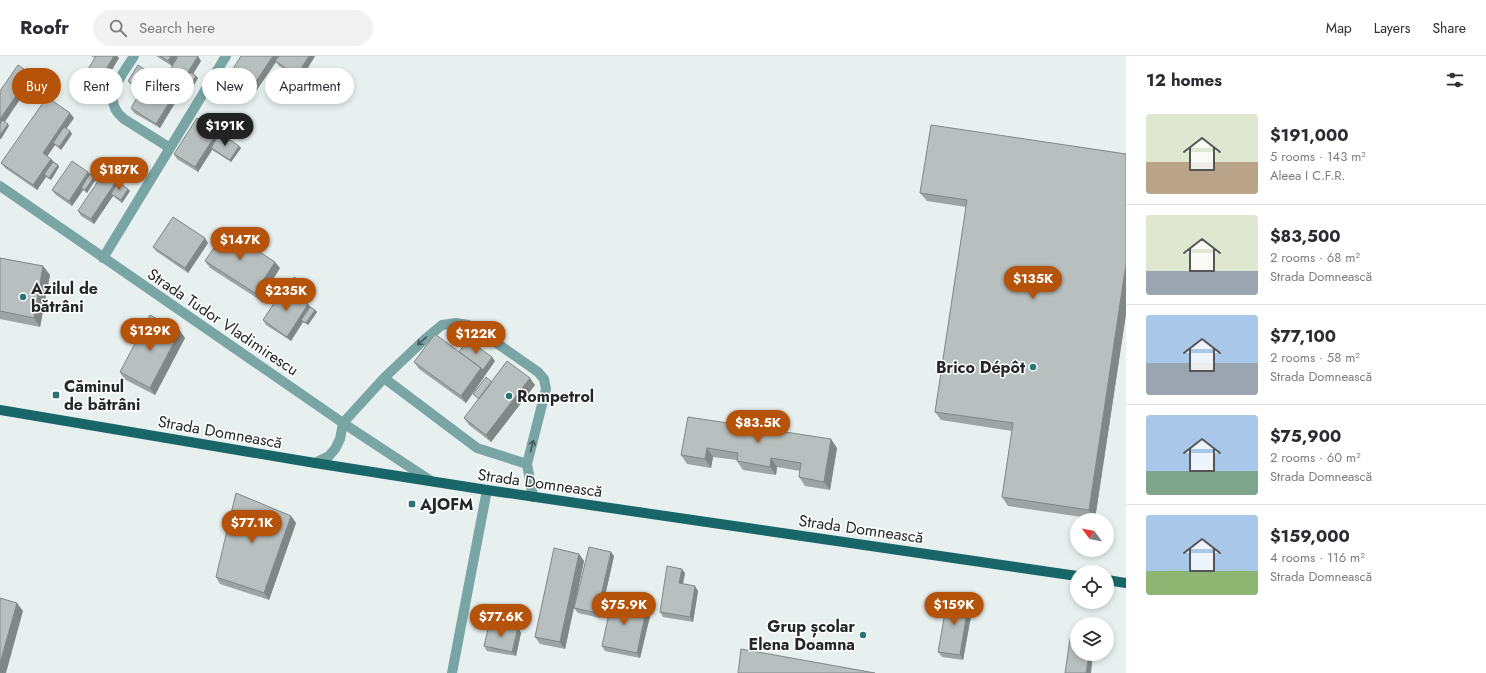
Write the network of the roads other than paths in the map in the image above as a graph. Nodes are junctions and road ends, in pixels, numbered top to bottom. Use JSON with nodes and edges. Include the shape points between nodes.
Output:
{"nodes":[{"id":1,"x":134,"y":56,"type":"edge"},
{"id":2,"x":226,"y":56,"type":"edge"},
{"id":3,"x":170,"y":148,"type":"junction"},
{"id":4,"x":0,"y":186,"type":"edge"},
{"id":5,"x":103,"y":258,"type":"junction"},
{"id":6,"x":384,"y":378,"type":"junction"},
{"id":7,"x":0,"y":410,"type":"edge"},
{"id":8,"x":343,"y":423,"type":"junction"},
{"id":9,"x":316,"y":463,"type":"junction"},
{"id":10,"x":527,"y":464,"type":"junction"},
{"id":11,"x":431,"y":481,"type":"junction"},
{"id":12,"x":487,"y":490,"type":"junction"},
{"id":13,"x":533,"y":497,"type":"junction"},
{"id":14,"x":1070,"y":575,"type":"edge"},
{"id":15,"x":1114,"y":581,"type":"edge"},
{"id":16,"x":1126,"y":583,"type":"edge"},
{"id":17,"x":452,"y":673,"type":"edge"}],
"edges":[{"from":1,"to":3,"type":"street","via":[[112,94],[113,105],[124,119]]},
{"from":2,"to":3,"type":"street"},
{"from":3,"to":5,"type":"street"},
{"from":4,"to":5,"type":"street","name":"Strada Tudor Vladimirescu"},
{"from":5,"to":8,"type":"street","name":"Strada Tudor Vladimirescu"},
{"from":6,"to":8,"type":"street"},
{"from":6,"to":10,"type":"street","via":[[477,448]]},
{"from":10,"to":6,"type":"street","one_way":true,"via":[[544,402],[544,378],[478,330],[456,323],[442,325]]},
{"from":7,"to":9,"type":"main road","name":"Strada Domnească"},
{"from":8,"to":9,"type":"street","via":[[335,450]]},
{"from":8,"to":11,"type":"street","name":"Strada Tudor Vladimirescu"},
{"from":9,"to":11,"type":"main road","name":"Strada Domnească"},
{"from":10,"to":13,"type":"street"},
{"from":11,"to":12,"type":"main road","name":"Strada Domnească"},
{"from":12,"to":13,"type":"main road","name":"Strada Domnească"},
{"from":12,"to":17,"type":"street"},
{"from":13,"to":14,"type":"main road","name":"Strada Domnească"},
{"from":15,"to":16,"type":"main road"}]}
